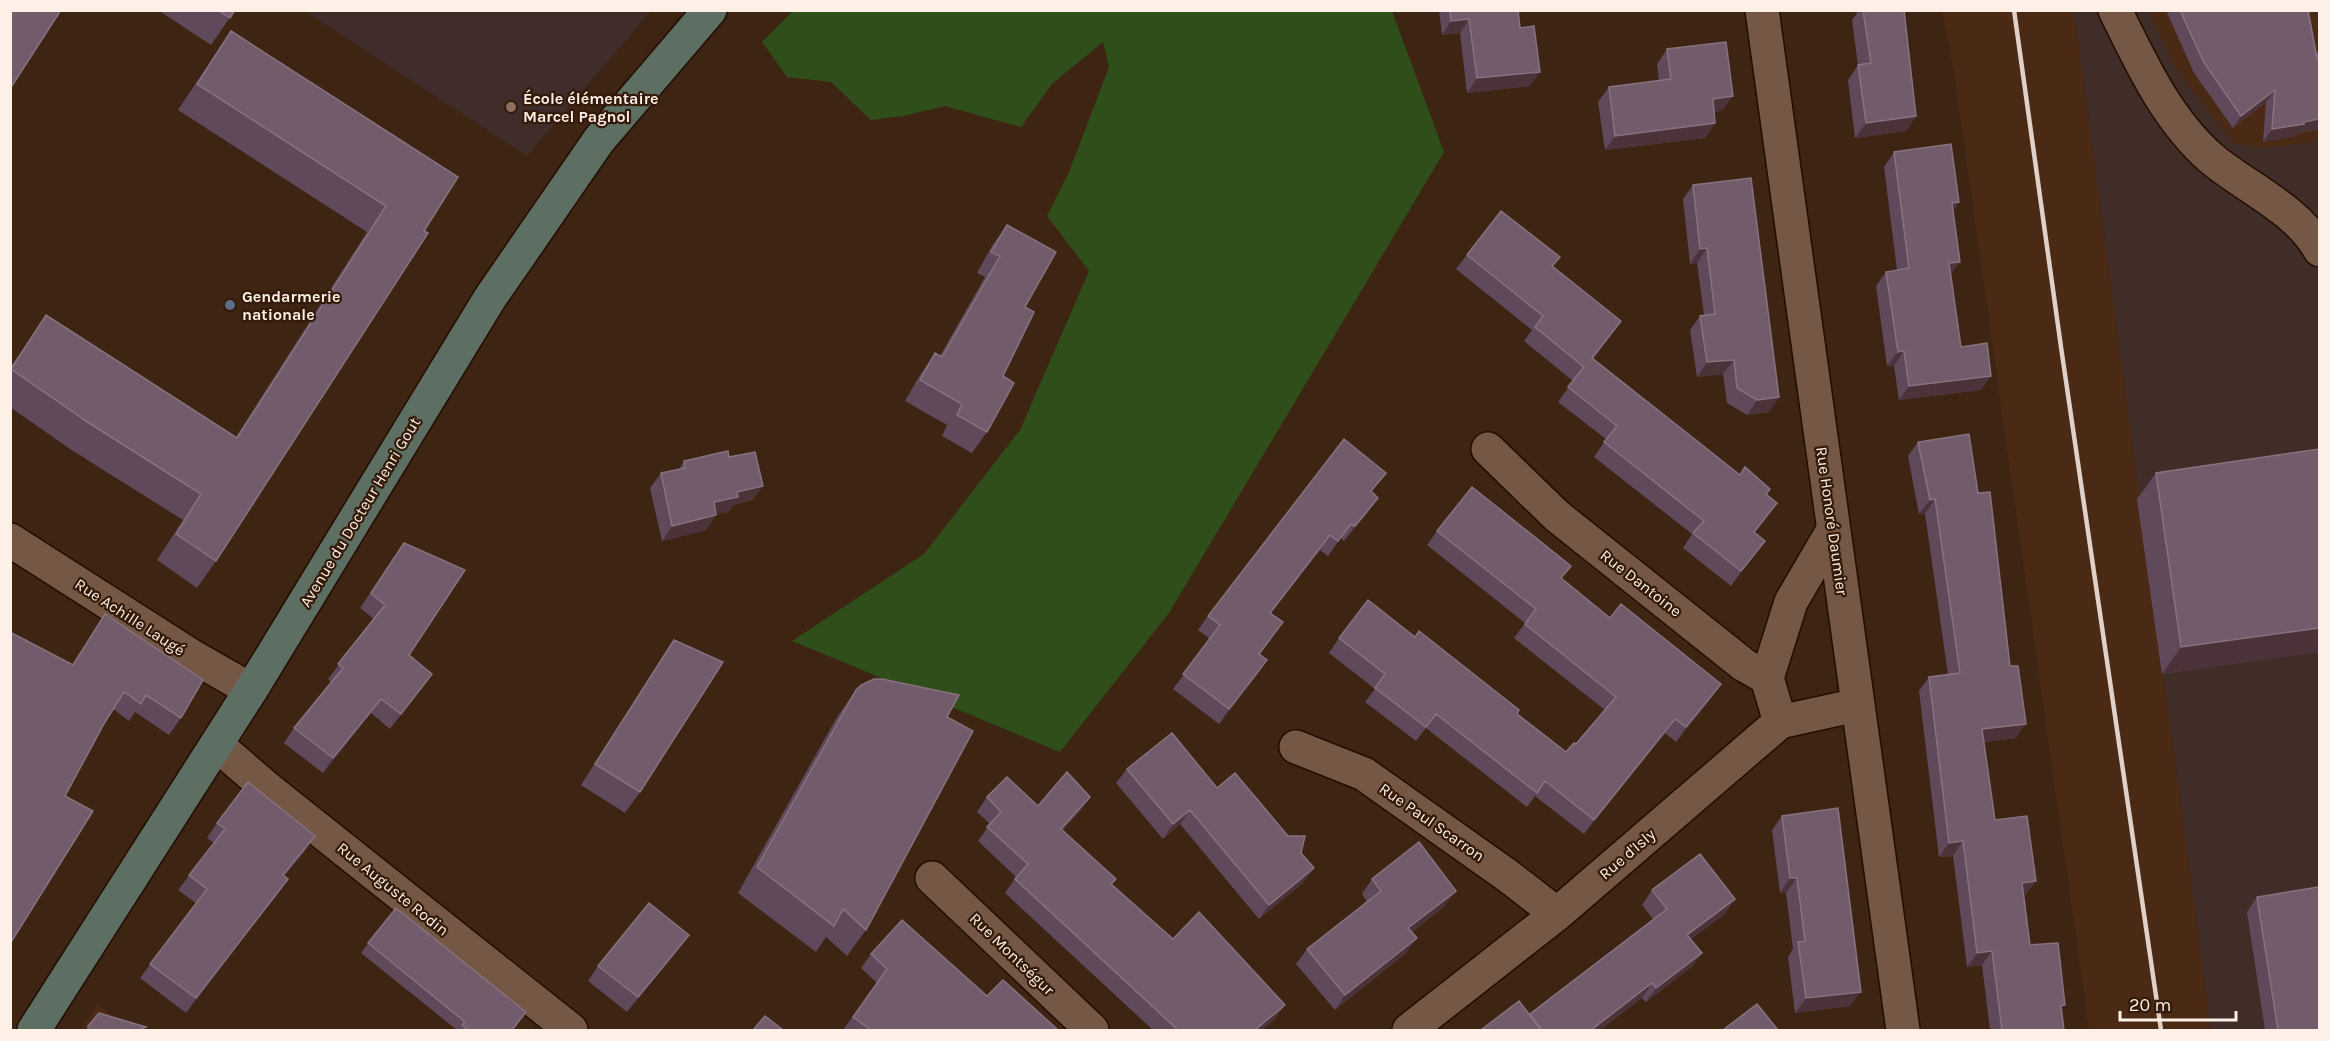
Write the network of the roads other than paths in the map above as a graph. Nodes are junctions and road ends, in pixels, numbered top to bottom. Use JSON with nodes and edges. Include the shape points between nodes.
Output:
{"nodes":[{"id":1,"x":710,"y":10,"type":"edge"},
{"id":2,"x":1762,"y":10,"type":"edge"},
{"id":3,"x":2115,"y":10,"type":"edge"},
{"id":4,"x":2319,"y":250,"type":"edge"},
{"id":5,"x":1488,"y":449,"type":"dead end"},
{"id":6,"x":1833,"y":530,"type":"junction"},
{"id":7,"x":10,"y":540,"type":"edge"},
{"id":8,"x":1767,"y":678,"type":"junction"},
{"id":9,"x":251,"y":690,"type":"junction"},
{"id":10,"x":1857,"y":705,"type":"junction"},
{"id":11,"x":1780,"y":722,"type":"junction"},
{"id":12,"x":217,"y":745,"type":"junction"},
{"id":13,"x":1296,"y":747,"type":"dead end"},
{"id":14,"x":932,"y":878,"type":"dead end"},
{"id":15,"x":1557,"y":914,"type":"junction"},
{"id":16,"x":34,"y":1030,"type":"edge"},
{"id":17,"x":571,"y":1030,"type":"edge"},
{"id":18,"x":1092,"y":1030,"type":"edge"},
{"id":19,"x":1409,"y":1030,"type":"edge"},
{"id":20,"x":1903,"y":1030,"type":"edge"}],
"edges":[{"from":1,"to":9,"type":"main road","name":"Avenue du Docteur Henri Gout","via":[[599,140],[490,298]]},
{"from":2,"to":6,"type":"street","name":"Rue Honoré Daumier"},
{"from":3,"to":4,"type":"street","via":[[2149,78],[2186,131],[2212,159],[2288,214]]},
{"from":5,"to":8,"type":"street","name":"Rue Dantoine","via":[[1557,516],[1744,665]]},
{"from":6,"to":8,"type":"street","via":[[1791,602]]},
{"from":6,"to":10,"type":"street","name":"Rue Honoré Daumier"},
{"from":7,"to":9,"type":"street","name":"Rue Achille Laugé"},
{"from":8,"to":11,"type":"street"},
{"from":9,"to":12,"type":"main road","name":"Avenue du Docteur Henri Gout"},
{"from":10,"to":11,"type":"street","name":"Rue d'Isly"},
{"from":10,"to":20,"type":"street","name":"Rue Honoré Daumier"},
{"from":11,"to":15,"type":"street","name":"Rue d'Isly"},
{"from":12,"to":16,"type":"main road","name":"Avenue du Docteur Henri Gout"},
{"from":12,"to":17,"type":"street","name":"Rue Auguste Rodin"},
{"from":13,"to":15,"type":"street","name":"Rue Paul Scarron","via":[[1364,774]]},
{"from":14,"to":18,"type":"street","name":"Rue Montségur"},
{"from":15,"to":19,"type":"street","name":"Rue d'Isly"}]}
